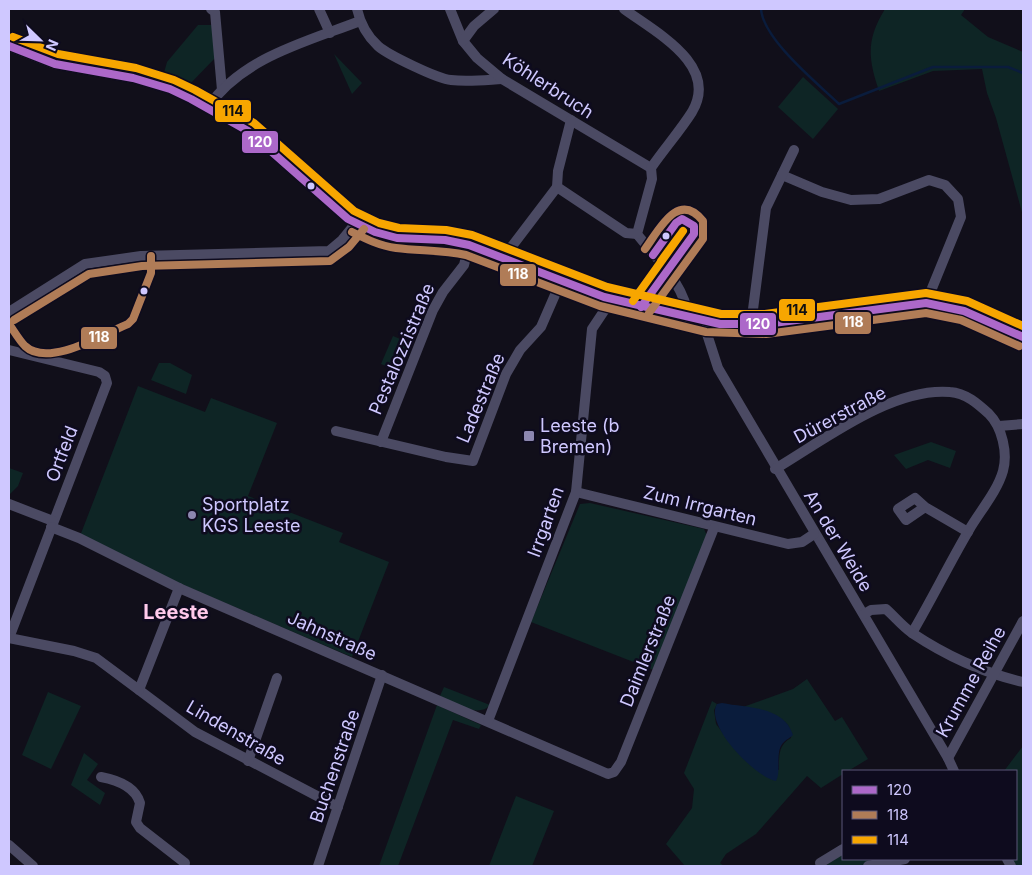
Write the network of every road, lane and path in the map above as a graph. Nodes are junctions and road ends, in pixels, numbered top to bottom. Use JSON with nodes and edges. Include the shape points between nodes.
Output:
{"nodes":[{"id":1,"x":211,"y":9,"type":"edge"},
{"id":2,"x":320,"y":9,"type":"edge"},
{"id":3,"x":357,"y":9,"type":"edge"},
{"id":4,"x":450,"y":9,"type":"edge"},
{"id":5,"x":494,"y":9,"type":"edge"},
{"id":6,"x":624,"y":9,"type":"edge"},
{"id":7,"x":360,"y":21,"type":"junction"},
{"id":8,"x":330,"y":33,"type":"junction"},
{"id":9,"x":461,"y":37,"type":"junction"},
{"id":10,"x":9,"y":46,"type":"edge"},
{"id":11,"x":502,"y":79,"type":"junction"},
{"id":12,"x":222,"y":90,"type":"junction"},
{"id":13,"x":208,"y":107,"type":"junction"},
{"id":14,"x":571,"y":120,"type":"junction"},
{"id":15,"x":794,"y":150,"type":"dead end"},
{"id":16,"x":651,"y":168,"type":"junction"},
{"id":17,"x":782,"y":175,"type":"junction"},
{"id":18,"x":557,"y":187,"type":"junction"},
{"id":19,"x":356,"y":223,"type":"junction"},
{"id":20,"x":637,"y":234,"type":"junction"},
{"id":21,"x":469,"y":245,"type":"junction"},
{"id":22,"x":503,"y":258,"type":"junction"},
{"id":23,"x":666,"y":271,"type":"junction"},
{"id":24,"x":561,"y":281,"type":"junction"},
{"id":25,"x":612,"y":300,"type":"junction"},
{"id":26,"x":926,"y":303,"type":"junction"},
{"id":27,"x":641,"y":307,"type":"junction"},
{"id":28,"x":9,"y":312,"type":"edge"},
{"id":29,"x":687,"y":318,"type":"junction"},
{"id":30,"x":707,"y":322,"type":"junction"},
{"id":31,"x":751,"y":325,"type":"junction"},
{"id":32,"x":1023,"y":337,"type":"edge"},
{"id":33,"x":9,"y":350,"type":"edge"},
{"id":34,"x":1023,"y":424,"type":"edge"},
{"id":35,"x":999,"y":426,"type":"junction"},
{"id":36,"x":336,"y":430,"type":"dead end"},
{"id":37,"x":381,"y":442,"type":"junction"},
{"id":38,"x":776,"y":468,"type":"junction"},
{"id":39,"x":576,"y":492,"type":"junction"},
{"id":40,"x":9,"y":504,"type":"edge"},
{"id":41,"x":925,"y":507,"type":"dead end"},
{"id":42,"x":52,"y":524,"type":"junction"},
{"id":43,"x":714,"y":528,"type":"junction"},
{"id":44,"x":968,"y":532,"type":"junction"},
{"id":45,"x":814,"y":534,"type":"junction"},
{"id":46,"x":179,"y":588,"type":"junction"},
{"id":47,"x":864,"y":614,"type":"junction"},
{"id":48,"x":1023,"y":621,"type":"edge"},
{"id":49,"x":912,"y":633,"type":"junction"},
{"id":50,"x":9,"y":638,"type":"edge"},
{"id":51,"x":995,"y":673,"type":"junction"},
{"id":52,"x":382,"y":675,"type":"junction"},
{"id":53,"x":278,"y":678,"type":"dead end"},
{"id":54,"x":1023,"y":682,"type":"edge"},
{"id":55,"x":139,"y":690,"type":"junction"},
{"id":56,"x":488,"y":721,"type":"junction"},
{"id":57,"x":948,"y":758,"type":"junction"},
{"id":58,"x":248,"y":760,"type":"junction"},
{"id":59,"x":954,"y":770,"type":"edge"},
{"id":60,"x":601,"y":771,"type":"joint"},
{"id":61,"x":101,"y":778,"type":"dead end"},
{"id":62,"x":338,"y":807,"type":"junction"},
{"id":63,"x":9,"y":845,"type":"edge"},
{"id":64,"x":842,"y":850,"type":"edge"},
{"id":65,"x":882,"y":861,"type":"edge"},
{"id":66,"x":820,"y":863,"type":"dead end"},
{"id":67,"x":188,"y":865,"type":"edge"},
{"id":68,"x":33,"y":866,"type":"edge"},
{"id":69,"x":318,"y":866,"type":"edge"},
{"id":70,"x":868,"y":866,"type":"edge"}],
"edges":[{"from":1,"to":12,"type":"street","via":[[215,12]]},
{"from":2,"to":8,"type":"street"},
{"from":3,"to":7,"type":"street"},
{"from":4,"to":9,"type":"street","name":"Köhlerbruch"},
{"from":5,"to":9,"type":"street"},
{"from":6,"to":16,"type":"street","via":[[684,54],[697,73],[693,111]]},
{"from":7,"to":8,"type":"street"},
{"from":7,"to":11,"type":"street","via":[[377,46],[443,79]]},
{"from":8,"to":12,"type":"street","via":[[259,62]]},
{"from":9,"to":11,"type":"street","name":"Köhlerbruch","via":[[477,58]]},
{"from":10,"to":13,"type":"street","via":[[55,64],[133,78],[170,89]]},
{"from":11,"to":14,"type":"street","name":"Köhlerbruch"},
{"from":12,"to":13,"type":"street"},
{"from":13,"to":19,"type":"street","via":[[262,141],[322,198]]},
{"from":14,"to":16,"type":"street","name":"Köhlerbruch"},
{"from":14,"to":18,"type":"street"},
{"from":15,"to":17,"type":"street"},
{"from":16,"to":20,"type":"street","via":[[652,180]]},
{"from":17,"to":26,"type":"street","via":[[822,192],[861,200],[894,195],[929,180],[945,185],[958,199],[960,217]]},
{"from":17,"to":31,"type":"street","via":[[766,208]]},
{"from":18,"to":20,"type":"street","via":[[626,234]]},
{"from":18,"to":22,"type":"street"},
{"from":19,"to":21,"type":"street","via":[[396,238],[445,240]]},
{"from":19,"to":28,"type":"street","via":[[329,251],[141,256],[85,264]]},
{"from":20,"to":23,"type":"street"},
{"from":21,"to":22,"type":"street"},
{"from":21,"to":37,"type":"street","name":"Pestalozzistraße","via":[[464,265],[433,310]]},
{"from":22,"to":24,"type":"street"},
{"from":23,"to":27,"type":"street"},
{"from":23,"to":29,"type":"street","via":[[686,305]]},
{"from":24,"to":25,"type":"street"},
{"from":24,"to":37,"type":"street","name":"Ladestraße","via":[[541,327],[520,350],[506,374],[473,460]]},
{"from":25,"to":27,"type":"street"},
{"from":25,"to":39,"type":"street","name":"Irrgarten","via":[[592,329]]},
{"from":26,"to":31,"type":"street"},
{"from":26,"to":32,"type":"street","via":[[968,311]]},
{"from":27,"to":29,"type":"street"},
{"from":29,"to":30,"type":"street"},
{"from":30,"to":31,"type":"street"},
{"from":30,"to":38,"type":"street","name":"An der Weide","via":[[707,334],[718,368]]},
{"from":33,"to":42,"type":"street","name":"Ortfeld","via":[[99,372],[107,383]]},
{"from":34,"to":35,"type":"street"},
{"from":35,"to":38,"type":"street","name":"Dürerstraße","via":[[972,399],[952,392],[916,395],[867,414]]},
{"from":35,"to":44,"type":"street","via":[[1004,469]]},
{"from":36,"to":37,"type":"street","name":"Ladestraße"},
{"from":38,"to":45,"type":"street","name":"An der Weide"},
{"from":39,"to":43,"type":"street","name":"Zum Irrgarten"},
{"from":39,"to":56,"type":"street","name":"Irrgarten"},
{"from":40,"to":42,"type":"street","name":"Jahnstraße"},
{"from":41,"to":44,"type":"street"},
{"from":42,"to":46,"type":"street","name":"Jahnstraße"},
{"from":42,"to":50,"type":"street","name":"Ortfeld"},
{"from":43,"to":45,"type":"street","name":"Zum Irrgarten","via":[[788,544],[802,542]]},
{"from":43,"to":60,"type":"street","name":"Daimlerstraße","via":[[619,767],[608,774]]},
{"from":44,"to":49,"type":"street"},
{"from":45,"to":47,"type":"street","name":"An der Weide"},
{"from":46,"to":52,"type":"street","name":"Jahnstraße"},
{"from":46,"to":55,"type":"street"},
{"from":47,"to":49,"type":"street","via":[[871,610],[886,610]]},
{"from":47,"to":57,"type":"street","name":"An der Weide"},
{"from":48,"to":51,"type":"street","name":"Krumme Reihe"},
{"from":49,"to":51,"type":"street","via":[[965,663]]},
{"from":50,"to":55,"type":"street","name":"Lindenstraße","via":[[96,658]]},
{"from":51,"to":54,"type":"street"},
{"from":51,"to":57,"type":"street","name":"Krumme Reihe"},
{"from":52,"to":56,"type":"street","name":"Jahnstraße"},
{"from":52,"to":62,"type":"street","name":"Buchenstraße"},
{"from":53,"to":58,"type":"street"},
{"from":55,"to":58,"type":"street","name":"Lindenstraße","via":[[195,732]]},
{"from":56,"to":60,"type":"street","name":"Jahnstraße"},
{"from":57,"to":59,"type":"street","name":"An der Weide"},
{"from":58,"to":62,"type":"street","name":"Lindenstraße"},
{"from":61,"to":67,"type":"street","via":[[116,780],[132,790],[140,803],[136,822],[140,828]]},
{"from":62,"to":69,"type":"street","name":"Buchenstraße"},
{"from":63,"to":68,"type":"street"},
{"from":64,"to":66,"type":"street"},
{"from":65,"to":70,"type":"street"}]}
